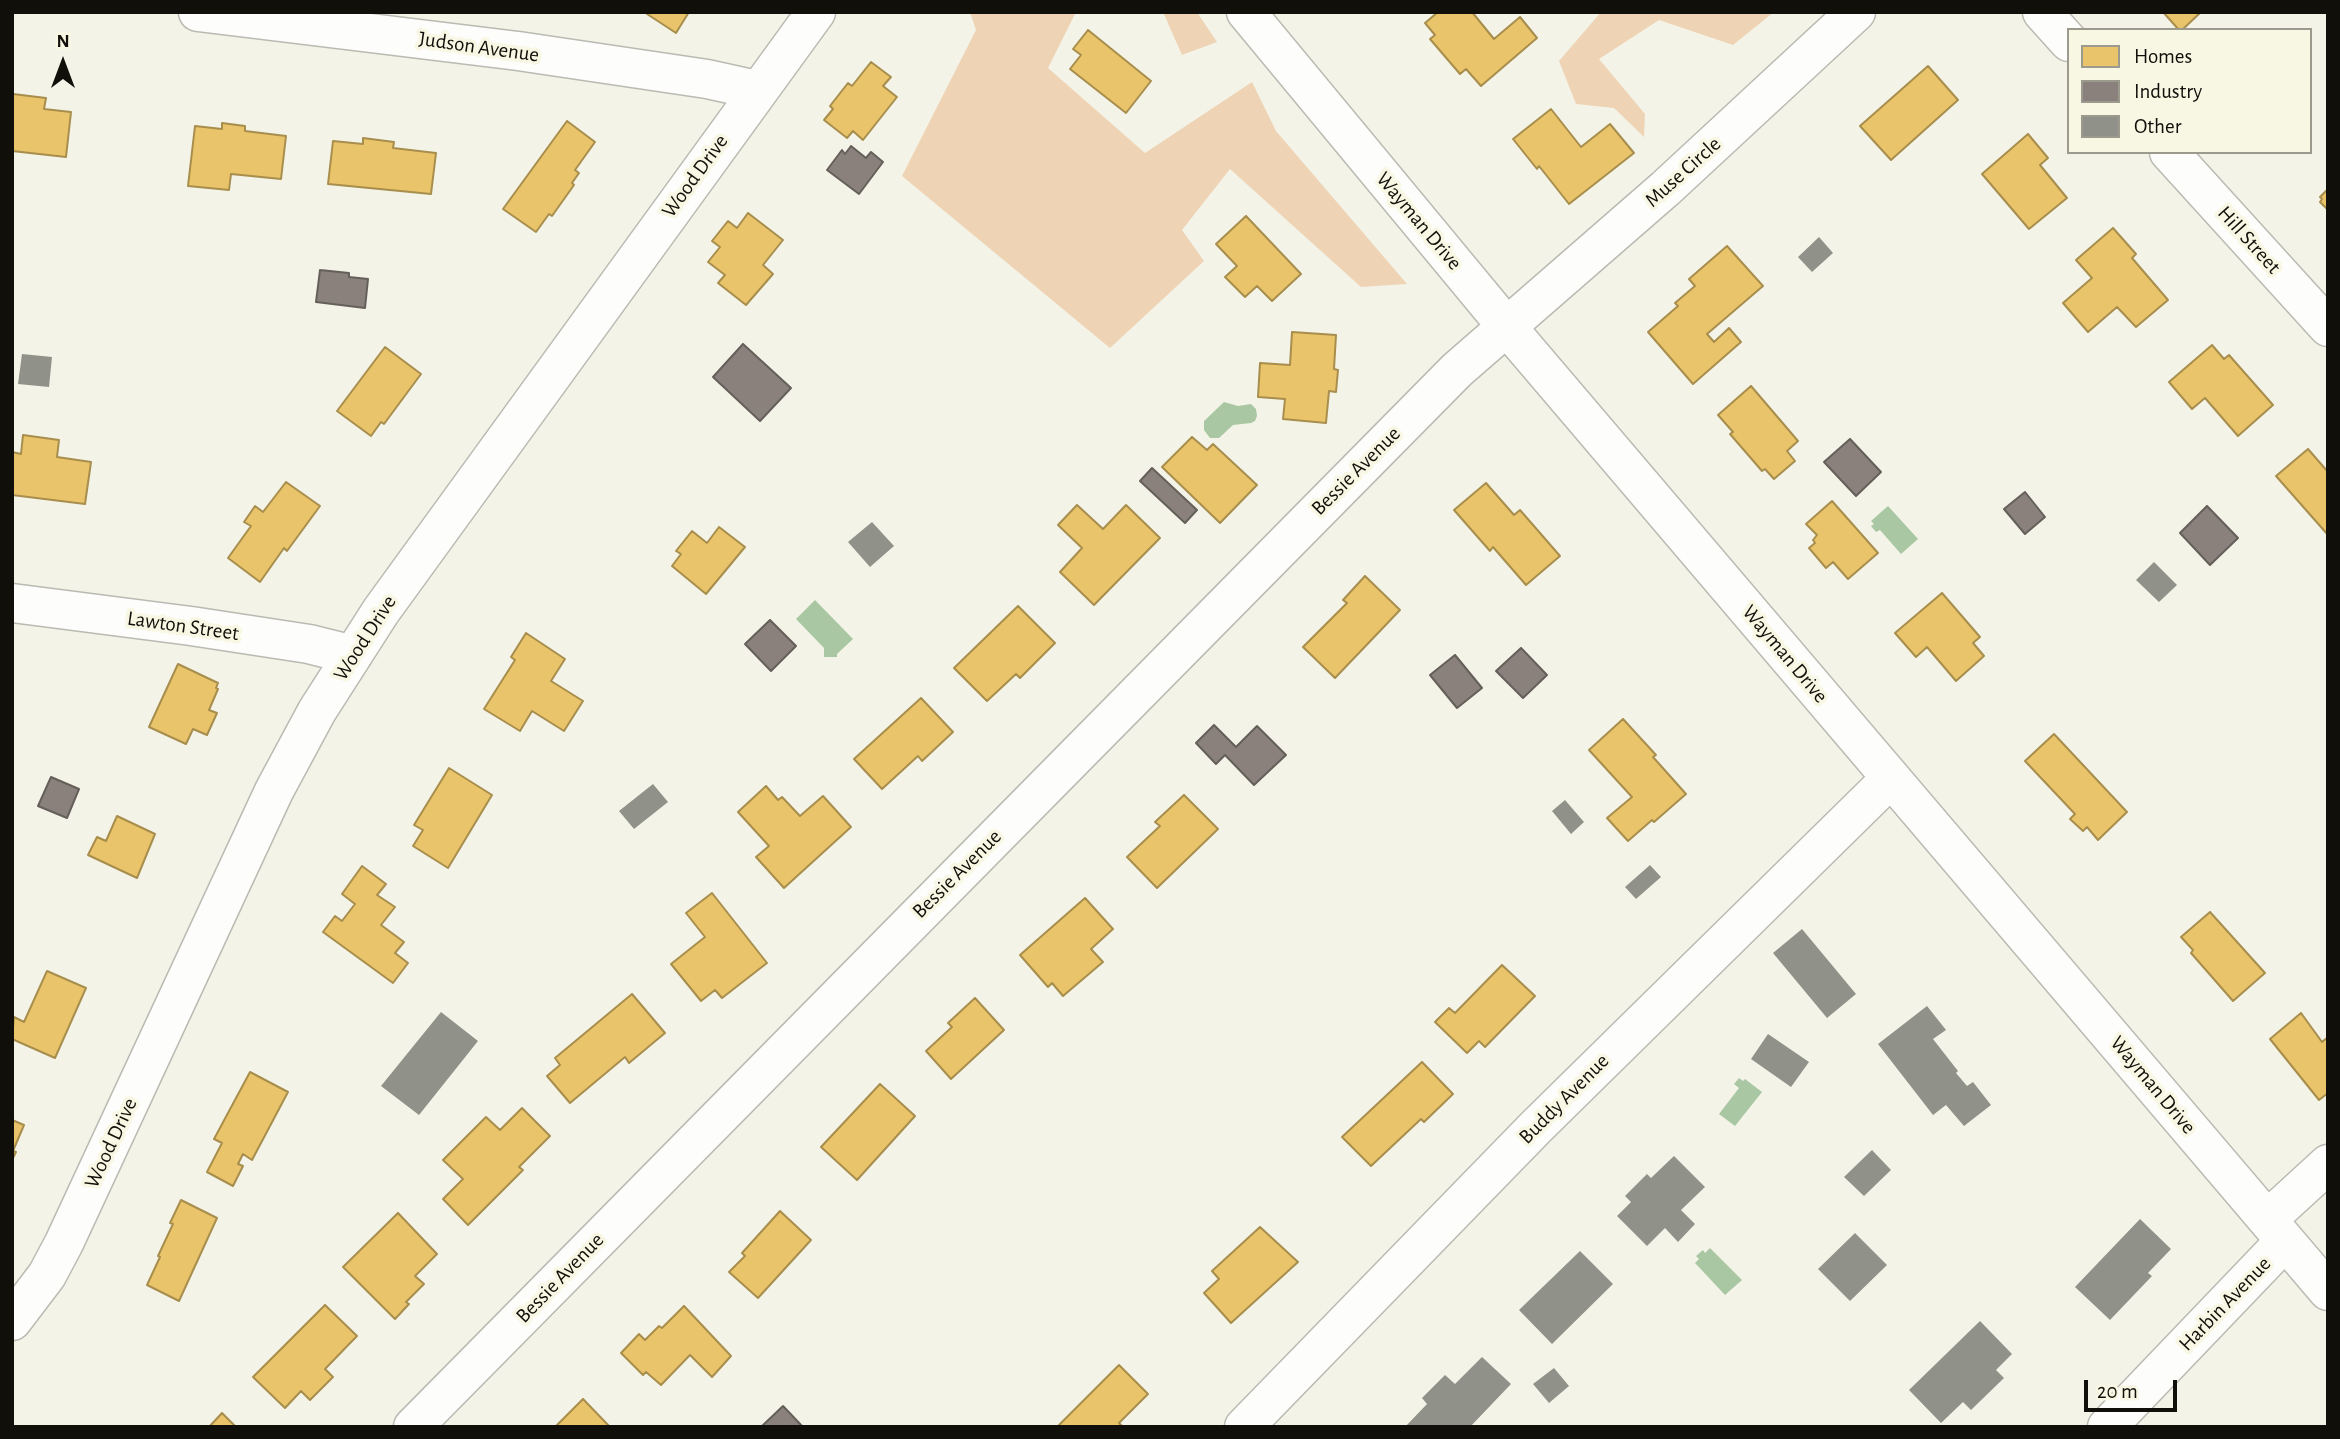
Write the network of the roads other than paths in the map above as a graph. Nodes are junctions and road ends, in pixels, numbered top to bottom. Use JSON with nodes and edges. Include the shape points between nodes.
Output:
{"nodes":[{"id":1,"x":198,"y":12,"type":"edge"},
{"id":2,"x":816,"y":12,"type":"edge"},
{"id":3,"x":1246,"y":12,"type":"edge"},
{"id":4,"x":1856,"y":12,"type":"edge"},
{"id":5,"x":2042,"y":12,"type":"edge"},
{"id":6,"x":2067,"y":40,"type":"edge"},
{"id":7,"x":757,"y":90,"type":"junction"},
{"id":8,"x":2171,"y":154,"type":"edge"},
{"id":9,"x":1507,"y":327,"type":"junction"},
{"id":10,"x":2328,"y":327,"type":"edge"},
{"id":11,"x":12,"y":603,"type":"edge"},
{"id":12,"x":353,"y":655,"type":"junction"},
{"id":13,"x":1891,"y":778,"type":"junction"},
{"id":14,"x":2328,"y":1164,"type":"edge"},
{"id":15,"x":2276,"y":1230,"type":"junction"},
{"id":16,"x":2328,"y":1291,"type":"edge"},
{"id":17,"x":12,"y":1321,"type":"edge"},
{"id":18,"x":413,"y":1427,"type":"edge"},
{"id":19,"x":1244,"y":1427,"type":"edge"},
{"id":20,"x":2107,"y":1427,"type":"edge"}],
"edges":[{"from":1,"to":7,"type":"street","name":"Judson Avenue","via":[[518,51]]},
{"from":2,"to":7,"type":"street","name":"Wood Drive"},
{"from":3,"to":9,"type":"street","name":"Wayman Drive"},
{"from":4,"to":9,"type":"street","name":"Muse Circle"},
{"from":5,"to":6,"type":"street"},
{"from":7,"to":12,"type":"street","name":"Wood Drive"},
{"from":8,"to":10,"type":"street","name":"Hill Street"},
{"from":9,"to":13,"type":"street","name":"Wayman Drive"},
{"from":9,"to":18,"type":"street","name":"Bessie Avenue","via":[[1457,370]]},
{"from":11,"to":12,"type":"street","name":"Lawton Street","via":[[191,626]]},
{"from":12,"to":17,"type":"street","name":"Wood Drive","via":[[274,791],[64,1244]]},
{"from":13,"to":15,"type":"street","name":"Wayman Drive"},
{"from":13,"to":19,"type":"street","name":"Buddy Avenue","via":[[1536,1127]]},
{"from":14,"to":15,"type":"street","name":"Harbin Avenue"},
{"from":15,"to":16,"type":"street","name":"Wayman Drive"},
{"from":15,"to":20,"type":"street","name":"Harbin Avenue"}]}
